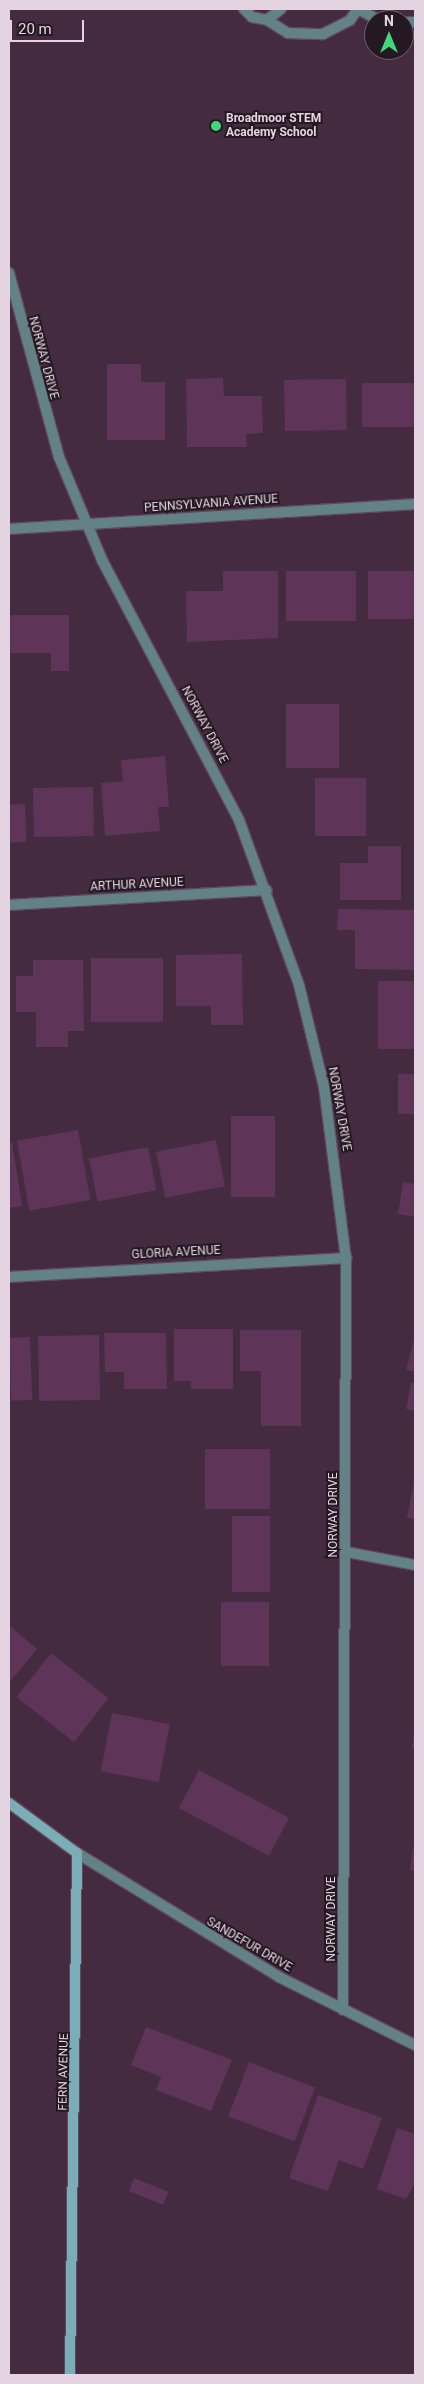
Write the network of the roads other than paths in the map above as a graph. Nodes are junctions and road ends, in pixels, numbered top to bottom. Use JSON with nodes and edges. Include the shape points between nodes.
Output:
{"nodes":[{"id":1,"x":244,"y":9,"type":"edge"},
{"id":2,"x":281,"y":9,"type":"edge"},
{"id":3,"x":358,"y":9,"type":"edge"},
{"id":4,"x":267,"y":20,"type":"junction"},
{"id":5,"x":9,"y":273,"type":"edge"},
{"id":6,"x":415,"y":504,"type":"edge"},
{"id":7,"x":86,"y":525,"type":"junction"},
{"id":8,"x":9,"y":529,"type":"edge"},
{"id":9,"x":267,"y":890,"type":"junction"},
{"id":10,"x":9,"y":905,"type":"edge"},
{"id":11,"x":346,"y":1258,"type":"junction"},
{"id":12,"x":9,"y":1277,"type":"edge"},
{"id":13,"x":346,"y":1552,"type":"junction"},
{"id":14,"x":415,"y":1565,"type":"edge"},
{"id":15,"x":9,"y":1803,"type":"edge"},
{"id":16,"x":77,"y":1854,"type":"junction"},
{"id":17,"x":343,"y":2010,"type":"junction"},
{"id":18,"x":415,"y":2045,"type":"edge"},
{"id":19,"x":70,"y":2375,"type":"edge"}],
"edges":[{"from":1,"to":4,"type":"street","via":[[252,17]]},
{"from":2,"to":4,"type":"street"},
{"from":3,"to":4,"type":"street","via":[[350,20],[323,34],[288,33]]},
{"from":5,"to":7,"type":"street","name":"NORWAY DRIVE","via":[[40,400]]},
{"from":6,"to":7,"type":"street","name":"PENNSYLVANIA AVENUE"},
{"from":7,"to":8,"type":"street","name":"PENNSYLVANIA AVENUE"},
{"from":7,"to":9,"type":"street","name":"NORWAY DRIVE","via":[[239,820]]},
{"from":9,"to":10,"type":"street","name":"ARTHUR AVENUE"},
{"from":9,"to":11,"type":"street","name":"NORWAY DRIVE","via":[[299,985],[324,1086]]},
{"from":11,"to":12,"type":"street","name":"GLORIA AVENUE"},
{"from":11,"to":13,"type":"street","name":"NORWAY DRIVE"},
{"from":13,"to":14,"type":"street"},
{"from":13,"to":17,"type":"street","name":"NORWAY DRIVE"},
{"from":15,"to":16,"type":"street"},
{"from":16,"to":17,"type":"street","name":"SANDEFUR DRIVE","via":[[173,1916]]},
{"from":16,"to":19,"type":"street","name":"FERN AVENUE"},
{"from":17,"to":18,"type":"street","name":"SANDEFUR DRIVE"}]}
